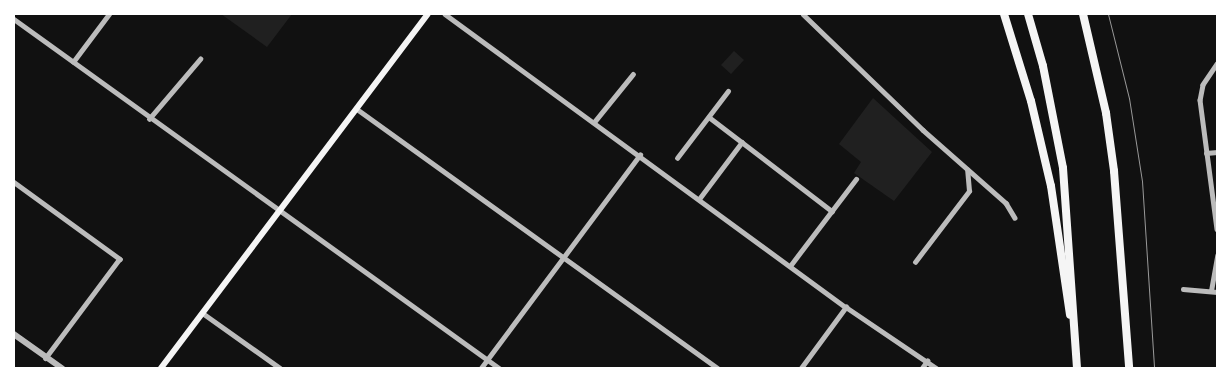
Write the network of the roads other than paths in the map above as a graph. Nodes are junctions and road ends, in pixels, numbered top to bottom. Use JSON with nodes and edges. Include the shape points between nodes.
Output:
{"nodes":[{"id":1,"x":109,"y":14,"type":"edge"},
{"id":2,"x":428,"y":14,"type":"edge"},
{"id":3,"x":445,"y":14,"type":"edge"},
{"id":4,"x":803,"y":14,"type":"edge"},
{"id":5,"x":1004,"y":14,"type":"edge"},
{"id":6,"x":1028,"y":14,"type":"edge"},
{"id":7,"x":1083,"y":14,"type":"edge"},
{"id":8,"x":14,"y":18,"type":"edge"},
{"id":9,"x":200,"y":59,"type":"dead end"},
{"id":10,"x":73,"y":62,"type":"junction"},
{"id":11,"x":1217,"y":64,"type":"edge"},
{"id":12,"x":633,"y":74,"type":"dead end"},
{"id":13,"x":728,"y":91,"type":"dead end"},
{"id":14,"x":357,"y":109,"type":"junction"},
{"id":15,"x":708,"y":116,"type":"junction"},
{"id":16,"x":149,"y":119,"type":"junction"},
{"id":17,"x":595,"y":122,"type":"junction"},
{"id":18,"x":742,"y":142,"type":"junction"},
{"id":19,"x":1217,"y":152,"type":"edge"},
{"id":20,"x":1206,"y":153,"type":"junction"},
{"id":21,"x":640,"y":155,"type":"junction"},
{"id":22,"x":678,"y":158,"type":"dead end"},
{"id":23,"x":967,"y":170,"type":"junction"},
{"id":24,"x":856,"y":179,"type":"dead end"},
{"id":25,"x":14,"y":182,"type":"edge"},
{"id":26,"x":699,"y":199,"type":"junction"},
{"id":27,"x":832,"y":210,"type":"junction"},
{"id":28,"x":279,"y":211,"type":"junction"},
{"id":29,"x":1015,"y":218,"type":"dead end"},
{"id":30,"x":1217,"y":228,"type":"edge"},
{"id":31,"x":1217,"y":256,"type":"edge"},
{"id":32,"x":564,"y":257,"type":"junction"},
{"id":33,"x":915,"y":262,"type":"dead end"},
{"id":34,"x":790,"y":266,"type":"junction"},
{"id":35,"x":1183,"y":289,"type":"dead end"},
{"id":36,"x":1211,"y":291,"type":"junction"},
{"id":37,"x":1217,"y":292,"type":"edge"},
{"id":38,"x":846,"y":307,"type":"junction"},
{"id":39,"x":204,"y":314,"type":"junction"},
{"id":40,"x":14,"y":334,"type":"edge"},
{"id":41,"x":1077,"y":357,"type":"junction"},
{"id":42,"x":46,"y":358,"type":"junction"},
{"id":43,"x":488,"y":360,"type":"junction"},
{"id":44,"x":927,"y":361,"type":"junction"},
{"id":45,"x":62,"y":368,"type":"edge"},
{"id":46,"x":161,"y":368,"type":"edge"},
{"id":47,"x":280,"y":368,"type":"edge"},
{"id":48,"x":481,"y":368,"type":"edge"},
{"id":49,"x":500,"y":368,"type":"edge"},
{"id":50,"x":718,"y":368,"type":"edge"},
{"id":51,"x":801,"y":368,"type":"edge"},
{"id":52,"x":922,"y":368,"type":"edge"},
{"id":53,"x":936,"y":368,"type":"edge"},
{"id":54,"x":1077,"y":368,"type":"edge"},
{"id":55,"x":1129,"y":368,"type":"edge"}],
"edges":[{"from":1,"to":10,"type":"street"},
{"from":2,"to":14,"type":"main road"},
{"from":3,"to":17,"type":"street"},
{"from":4,"to":23,"type":"street"},
{"from":5,"to":41,"type":"highway","via":[[1031,101],[1051,186]]},
{"from":6,"to":41,"type":"highway","via":[[1043,66],[1063,168]]},
{"from":7,"to":55,"type":"highway","via":[[1106,113],[1114,171]]},
{"from":8,"to":10,"type":"street"},
{"from":9,"to":16,"type":"street"},
{"from":10,"to":16,"type":"street"},
{"from":11,"to":20,"type":"street","via":[[1200,94]]},
{"from":12,"to":17,"type":"street"},
{"from":13,"to":15,"type":"street"},
{"from":14,"to":28,"type":"main road"},
{"from":14,"to":32,"type":"street"},
{"from":15,"to":18,"type":"street"},
{"from":15,"to":22,"type":"street"},
{"from":16,"to":28,"type":"street"},
{"from":17,"to":21,"type":"street"},
{"from":18,"to":26,"type":"street"},
{"from":18,"to":27,"type":"street"},
{"from":19,"to":20,"type":"street"},
{"from":20,"to":30,"type":"street"},
{"from":21,"to":26,"type":"street"},
{"from":21,"to":32,"type":"street"},
{"from":23,"to":29,"type":"street","via":[[1006,203]]},
{"from":23,"to":33,"type":"street","via":[[969,191]]},
{"from":24,"to":27,"type":"street"},
{"from":25,"to":42,"type":"street","via":[[120,259]]},
{"from":26,"to":34,"type":"street"},
{"from":27,"to":34,"type":"street"},
{"from":28,"to":39,"type":"main road"},
{"from":28,"to":43,"type":"street"},
{"from":31,"to":36,"type":"street"},
{"from":32,"to":43,"type":"street"},
{"from":32,"to":50,"type":"street"},
{"from":34,"to":38,"type":"street"},
{"from":35,"to":36,"type":"street"},
{"from":36,"to":37,"type":"street"},
{"from":38,"to":44,"type":"street"},
{"from":38,"to":51,"type":"street"},
{"from":39,"to":46,"type":"main road"},
{"from":39,"to":47,"type":"street"},
{"from":40,"to":42,"type":"street"},
{"from":41,"to":54,"type":"highway"},
{"from":42,"to":45,"type":"street"},
{"from":43,"to":48,"type":"street"},
{"from":43,"to":49,"type":"street"},
{"from":44,"to":52,"type":"street"},
{"from":44,"to":53,"type":"street"}]}
